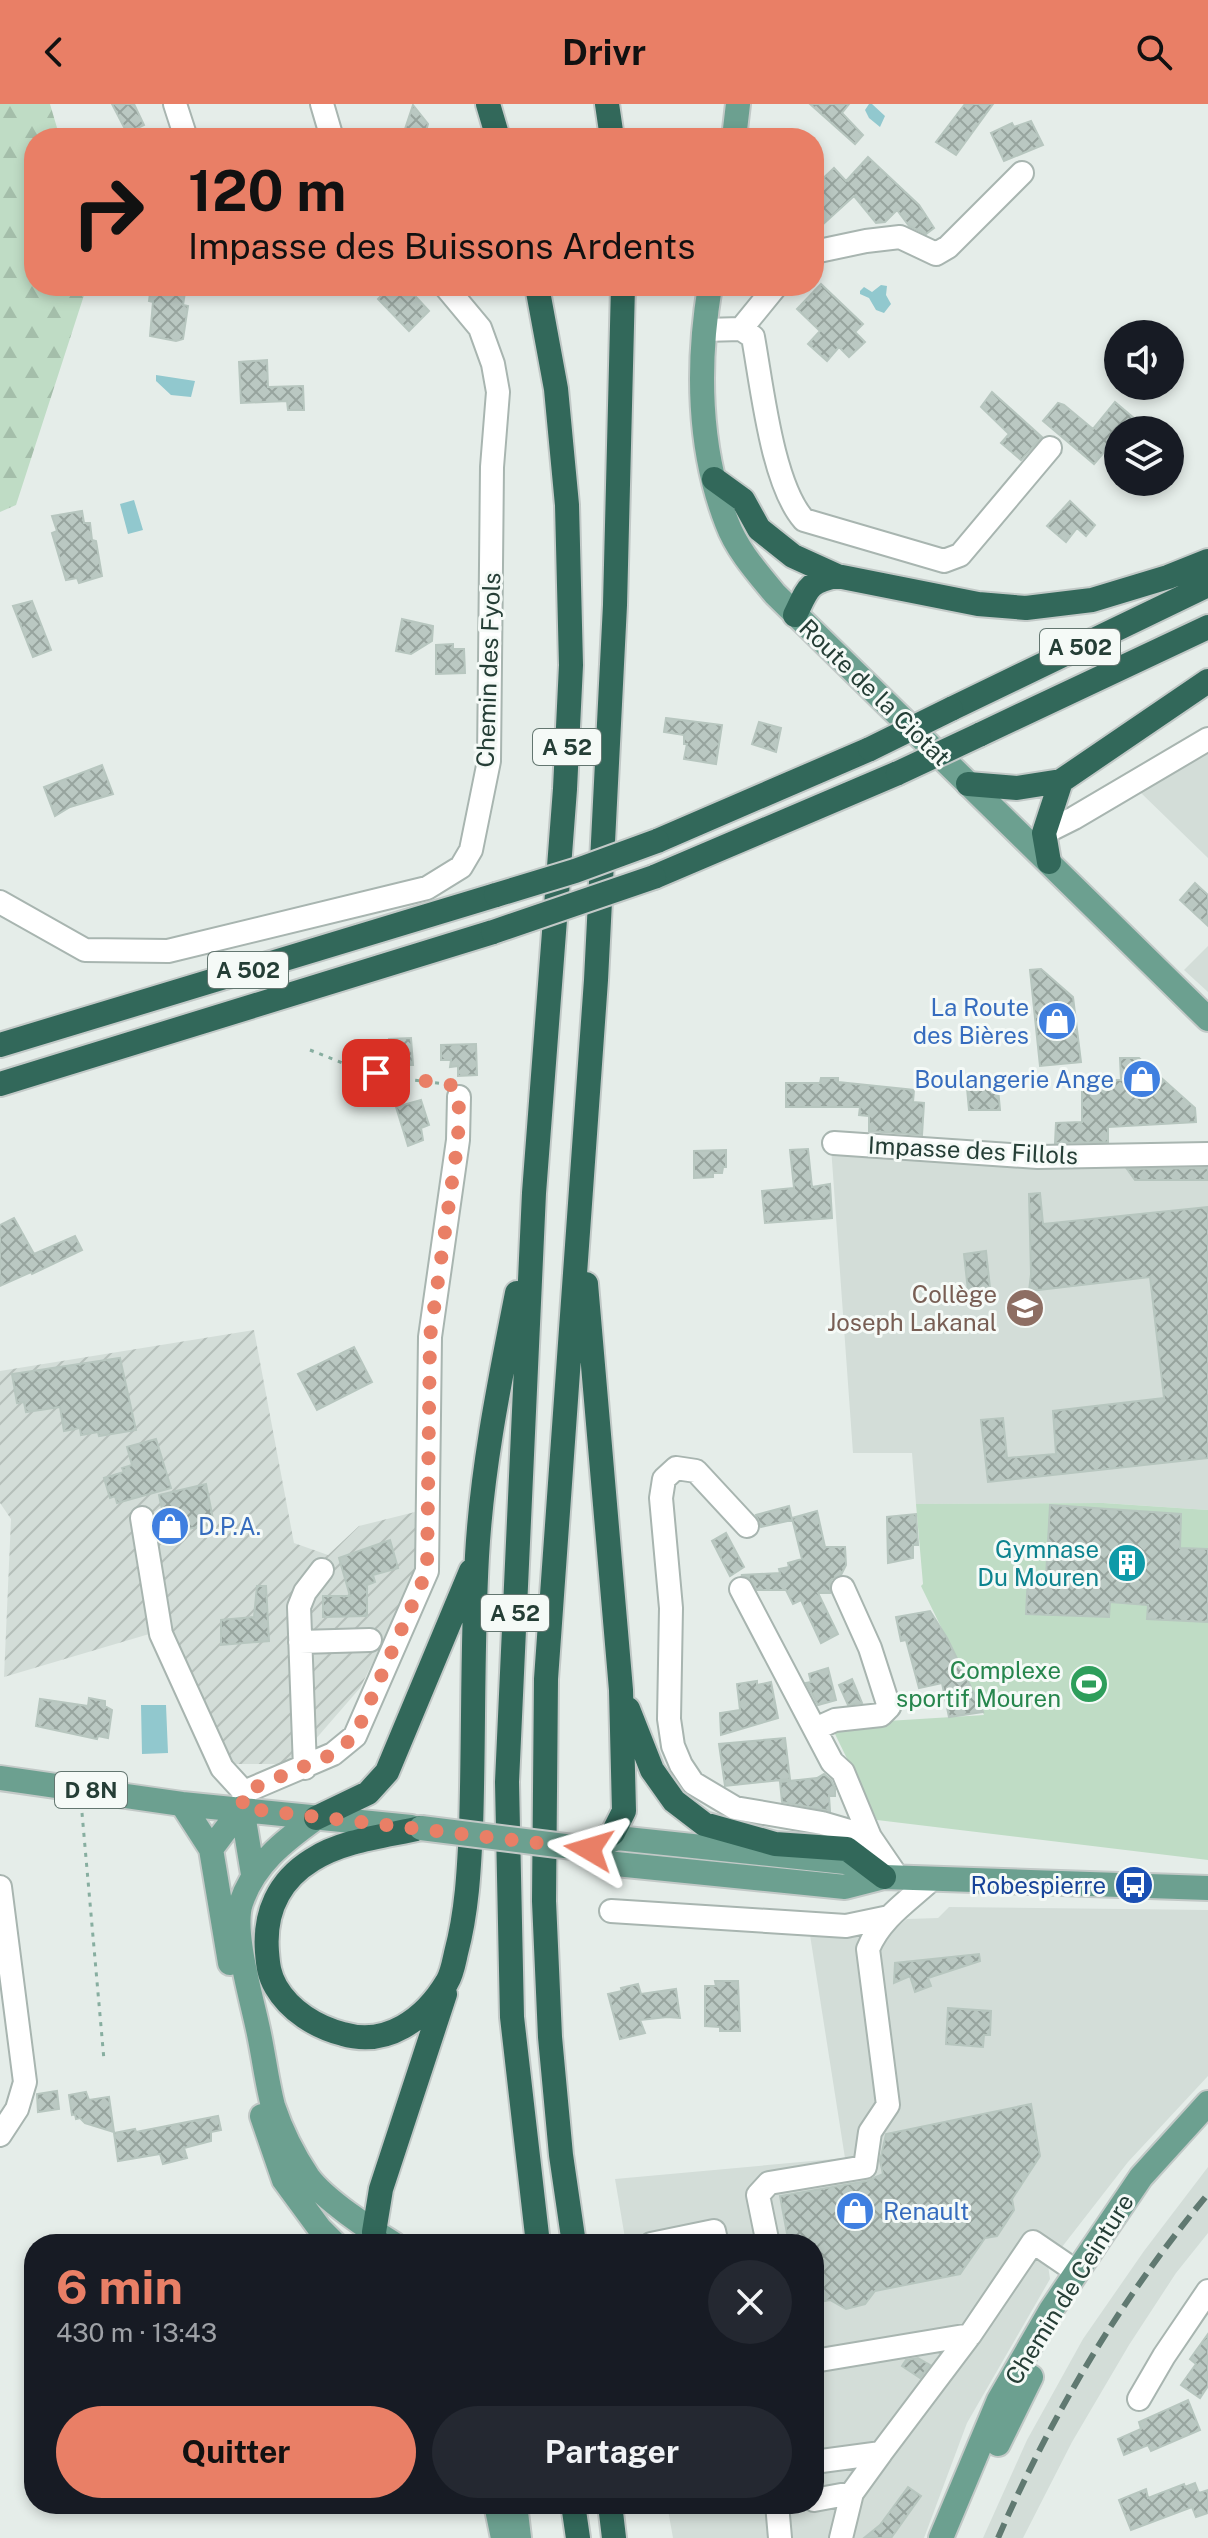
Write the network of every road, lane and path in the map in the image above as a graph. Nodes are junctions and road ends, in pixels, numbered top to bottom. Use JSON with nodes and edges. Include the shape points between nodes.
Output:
{"nodes":[{"id":1,"x":175,"y":104,"type":"edge"},
{"id":2,"x":322,"y":104,"type":"edge"},
{"id":3,"x":488,"y":104,"type":"edge"},
{"id":4,"x":607,"y":104,"type":"edge"},
{"id":5,"x":738,"y":104,"type":"edge"},
{"id":6,"x":183,"y":128,"type":"edge"},
{"id":7,"x":329,"y":128,"type":"edge"},
{"id":8,"x":495,"y":128,"type":"edge"},
{"id":9,"x":611,"y":128,"type":"edge"},
{"id":10,"x":735,"y":128,"type":"edge"},
{"id":11,"x":1022,"y":173,"type":"dead end"},
{"id":12,"x":824,"y":250,"type":"edge"},
{"id":13,"x":453,"y":296,"type":"edge"},
{"id":14,"x":539,"y":296,"type":"edge"},
{"id":15,"x":623,"y":296,"type":"edge"},
{"id":16,"x":709,"y":296,"type":"edge"},
{"id":17,"x":768,"y":296,"type":"edge"},
{"id":18,"x":741,"y":329,"type":"junction"},
{"id":19,"x":704,"y":330,"type":"junction"},
{"id":20,"x":1050,"y":448,"type":"dead end"},
{"id":21,"x":714,"y":479,"type":"junction"},
{"id":22,"x":1208,"y":561,"type":"edge"},
{"id":23,"x":837,"y":576,"type":"junction"},
{"id":24,"x":1208,"y":585,"type":"edge"},
{"id":25,"x":795,"y":615,"type":"junction"},
{"id":26,"x":1208,"y":627,"type":"edge"},
{"id":27,"x":1208,"y":681,"type":"edge"},
{"id":28,"x":1208,"y":739,"type":"edge"},
{"id":29,"x":1061,"y":781,"type":"junction"},
{"id":30,"x":968,"y":784,"type":"junction"},
{"id":31,"x":1044,"y":833,"type":"junction"},
{"id":32,"x":1049,"y":862,"type":"junction"},
{"id":33,"x":0,"y":902,"type":"edge"},
{"id":34,"x":1208,"y":1019,"type":"edge"},
{"id":35,"x":0,"y":1045,"type":"edge"},
{"id":36,"x":310,"y":1050,"type":"dead end"},
{"id":37,"x":0,"y":1084,"type":"edge"},
{"id":38,"x":459,"y":1097,"type":"joint"},
{"id":39,"x":834,"y":1143,"type":"dead end"},
{"id":40,"x":1208,"y":1154,"type":"edge"},
{"id":41,"x":579,"y":1207,"type":"junction"},
{"id":42,"x":533,"y":1210,"type":"junction"},
{"id":43,"x":142,"y":1518,"type":"dead end"},
{"id":44,"x":747,"y":1526,"type":"dead end"},
{"id":45,"x":477,"y":1557,"type":"junction"},
{"id":46,"x":322,"y":1570,"type":"dead end"},
{"id":47,"x":843,"y":1588,"type":"dead end"},
{"id":48,"x":741,"y":1589,"type":"dead end"},
{"id":49,"x":370,"y":1640,"type":"dead end"},
{"id":50,"x":300,"y":1642,"type":"junction"},
{"id":51,"x":621,"y":1690,"type":"junction"},
{"id":52,"x":815,"y":1729,"type":"junction"},
{"id":53,"x":305,"y":1768,"type":"junction"},
{"id":54,"x":0,"y":1778,"type":"edge"},
{"id":55,"x":79,"y":1788,"type":"junction"},
{"id":56,"x":243,"y":1800,"type":"junction"},
{"id":57,"x":182,"y":1804,"type":"junction"},
{"id":58,"x":316,"y":1818,"type":"junction"},
{"id":59,"x":421,"y":1828,"type":"junction"},
{"id":60,"x":870,"y":1837,"type":"junction"},
{"id":61,"x":211,"y":1849,"type":"junction"},
{"id":62,"x":589,"y":1849,"type":"junction"},
{"id":63,"x":253,"y":1874,"type":"junction"},
{"id":64,"x":891,"y":1878,"type":"junction"},
{"id":65,"x":931,"y":1880,"type":"junction"},
{"id":66,"x":0,"y":1887,"type":"edge"},
{"id":67,"x":1208,"y":1888,"type":"edge"},
{"id":68,"x":611,"y":1911,"type":"dead end"},
{"id":69,"x":889,"y":1917,"type":"junction"},
{"id":70,"x":449,"y":1980,"type":"junction"},
{"id":71,"x":104,"y":2060,"type":"dead end"},
{"id":72,"x":1208,"y":2103,"type":"edge"},
{"id":73,"x":1208,"y":2127,"type":"edge"},
{"id":74,"x":0,"y":2135,"type":"edge"},
{"id":75,"x":325,"y":2234,"type":"edge"},
{"id":76,"x":374,"y":2234,"type":"edge"},
{"id":77,"x":381,"y":2234,"type":"edge"},
{"id":78,"x":537,"y":2234,"type":"edge"},
{"id":79,"x":573,"y":2234,"type":"edge"},
{"id":80,"x":766,"y":2234,"type":"edge"},
{"id":81,"x":1077,"y":2272,"type":"junction"},
{"id":82,"x":1208,"y":2291,"type":"edge"},
{"id":83,"x":970,"y":2335,"type":"junction"},
{"id":84,"x":824,"y":2359,"type":"edge"},
{"id":85,"x":1139,"y":2399,"type":"dead end"},
{"id":86,"x":881,"y":2453,"type":"junction"},
{"id":87,"x":824,"y":2461,"type":"edge"},
{"id":88,"x":852,"y":2493,"type":"junction"},
{"id":89,"x":824,"y":2498,"type":"edge"},
{"id":90,"x":498,"y":2514,"type":"edge"},
{"id":91,"x":516,"y":2514,"type":"edge"},
{"id":92,"x":574,"y":2514,"type":"edge"},
{"id":93,"x":611,"y":2514,"type":"edge"},
{"id":94,"x":781,"y":2514,"type":"edge"},
{"id":95,"x":835,"y":2537,"type":"edge"},
{"id":96,"x":503,"y":2538,"type":"edge"},
{"id":97,"x":519,"y":2538,"type":"edge"},
{"id":98,"x":578,"y":2538,"type":"edge"},
{"id":99,"x":614,"y":2538,"type":"edge"},
{"id":100,"x":780,"y":2538,"type":"edge"},
{"id":101,"x":941,"y":2538,"type":"edge"},
{"id":102,"x":957,"y":2538,"type":"edge"}],
"edges":[{"from":1,"to":6,"type":"street"},
{"from":2,"to":7,"type":"street"},
{"from":3,"to":8,"type":"highway"},
{"from":4,"to":9,"type":"highway"},
{"from":5,"to":10,"type":"main road"},
{"from":11,"to":12,"type":"street","via":[[936,254],[900,237]]},
{"from":13,"to":33,"type":"street","name":"Chemin des Fyols","via":[[480,328],[498,392],[492,467],[489,761],[471,850],[461,867],[427,888],[168,951],[85,950]]},
{"from":14,"to":42,"type":"highway","number":"A 52","via":[[556,389],[567,505],[571,665]]},
{"from":15,"to":41,"type":"highway","number":"A 52","via":[[615,605]]},
{"from":16,"to":19,"type":"main road","name":"Route de la Ciotat"},
{"from":17,"to":18,"type":"street"},
{"from":18,"to":19,"type":"street"},
{"from":18,"to":20,"type":"street","via":[[753,337],[774,446],[793,507],[804,520],[944,561],[960,555]]},
{"from":19,"to":21,"type":"main road","name":"Route de la Ciotat","via":[[704,421]]},
{"from":21,"to":23,"type":"highway","via":[[743,500],[759,529],[776,543]]},
{"from":21,"to":25,"type":"main road","name":"Route de la Ciotat","via":[[727,525],[746,558]]},
{"from":22,"to":23,"type":"highway","via":[[1092,600],[1026,608],[978,604]]},
{"from":23,"to":25,"type":"highway","via":[[808,586]]},
{"from":24,"to":35,"type":"highway","number":"A 502","bridge":true,"via":[[870,749],[657,841],[575,871]]},
{"from":25,"to":30,"type":"main road","name":"Route de la Ciotat"},
{"from":26,"to":37,"type":"highway","number":"A 502","bridge":true,"via":[[898,773],[654,877]]},
{"from":27,"to":29,"type":"highway"},
{"from":28,"to":31,"type":"street"},
{"from":29,"to":30,"type":"highway","via":[[1017,788]]},
{"from":29,"to":31,"type":"highway"},
{"from":30,"to":32,"type":"main road","name":"Route de la Ciotat"},
{"from":31,"to":32,"type":"highway"},
{"from":32,"to":34,"type":"main road","name":"Route de la Ciotat"},
{"from":36,"to":38,"type":"path","via":[[355,1068],[451,1085]]},
{"from":38,"to":53,"type":"street","via":[[458,1140],[430,1337],[427,1571],[355,1736]]},
{"from":39,"to":40,"type":"street","name":"Impasse des Fillols","via":[[1038,1157]]},
{"from":41,"to":51,"type":"highway"},
{"from":41,"to":79,"type":"highway","number":"A 52","via":[[546,1679],[544,1901],[550,2037]]},
{"from":42,"to":45,"type":"highway","via":[[492,1421]]},
{"from":42,"to":78,"type":"highway","number":"A 52","via":[[507,1811],[512,2017]]},
{"from":43,"to":56,"type":"street","via":[[161,1634],[222,1768]]},
{"from":44,"to":60,"type":"street","via":[[696,1471],[676,1468],[664,1479],[673,1746],[693,1783],[735,1808]]},
{"from":45,"to":58,"type":"highway","via":[[387,1772],[368,1793]]},
{"from":45,"to":70,"type":"highway","via":[[469,1870],[463,1928]]},
{"from":46,"to":50,"type":"street","via":[[299,1607]]},
{"from":47,"to":52,"type":"street","via":[[889,1707],[881,1715],[835,1720]]},
{"from":48,"to":52,"type":"street"},
{"from":49,"to":50,"type":"street"},
{"from":50,"to":53,"type":"street"},
{"from":51,"to":62,"type":"highway","via":[[624,1811],[613,1833]]},
{"from":51,"to":64,"type":"highway","via":[[652,1770],[674,1801],[704,1824],[775,1844],[847,1849]]},
{"from":52,"to":60,"type":"street","via":[[843,1772]]},
{"from":53,"to":56,"type":"street"},
{"from":54,"to":55,"type":"main road","number":"D 8N"},
{"from":55,"to":57,"type":"main road","number":"D 8N"},
{"from":55,"to":71,"type":"path"},
{"from":56,"to":57,"type":"main road","number":"D 8N"},
{"from":56,"to":58,"type":"main road","number":"D 8N"},
{"from":56,"to":61,"type":"main road"},
{"from":56,"to":63,"type":"main road"},
{"from":57,"to":61,"type":"main road"},
{"from":58,"to":59,"type":"main road","number":"D 8N"},
{"from":58,"to":63,"type":"main road"},
{"from":59,"to":62,"type":"main road","number":"D 8N","bridge":true},
{"from":59,"to":70,"type":"highway","via":[[356,1842],[312,1859],[288,1880],[276,1897],[265,1933],[268,1970],[298,2012],[323,2029],[351,2036],[397,2031],[423,2013]]},
{"from":60,"to":64,"type":"street"},
{"from":61,"to":75,"type":"main road","via":[[257,2101],[284,2180]]},
{"from":62,"to":64,"type":"main road","number":"D 8N","via":[[617,1838],[845,1862]]},
{"from":63,"to":76,"type":"main road","via":[[239,1906],[241,1944],[274,2106],[310,2179]]},
{"from":64,"to":65,"type":"main road","number":"D 8N"},
{"from":65,"to":67,"type":"main road","number":"D 8N"},
{"from":65,"to":69,"type":"street"},
{"from":66,"to":74,"type":"street","via":[[25,2082],[17,2109]]},
{"from":68,"to":69,"type":"street","via":[[846,1926]]},
{"from":69,"to":80,"type":"street","via":[[868,1949],[888,2105],[870,2132],[865,2167],[769,2183],[758,2195]]},
{"from":70,"to":77,"type":"highway","via":[[381,2189]]},
{"from":72,"to":81,"type":"main road","name":"Chemin de Ceinture","via":[[1141,2177]]},
{"from":73,"to":102,"type":"main road","name":"Chemin de Ceinture","via":[[1153,2187],[1068,2310],[1015,2406]]},
{"from":81,"to":83,"type":"street","via":[[1033,2242]]},
{"from":81,"to":101,"type":"main road","name":"Chemin de Ceinture","via":[[999,2400]]},
{"from":82,"to":85,"type":"street"},
{"from":83,"to":84,"type":"street"},
{"from":83,"to":86,"type":"street"},
{"from":86,"to":87,"type":"street"},
{"from":86,"to":88,"type":"street"},
{"from":88,"to":89,"type":"street"},
{"from":88,"to":95,"type":"street"},
{"from":90,"to":96,"type":"main road"},
{"from":91,"to":97,"type":"main road"},
{"from":92,"to":98,"type":"highway"},
{"from":93,"to":99,"type":"highway"},
{"from":94,"to":100,"type":"street"}]}
